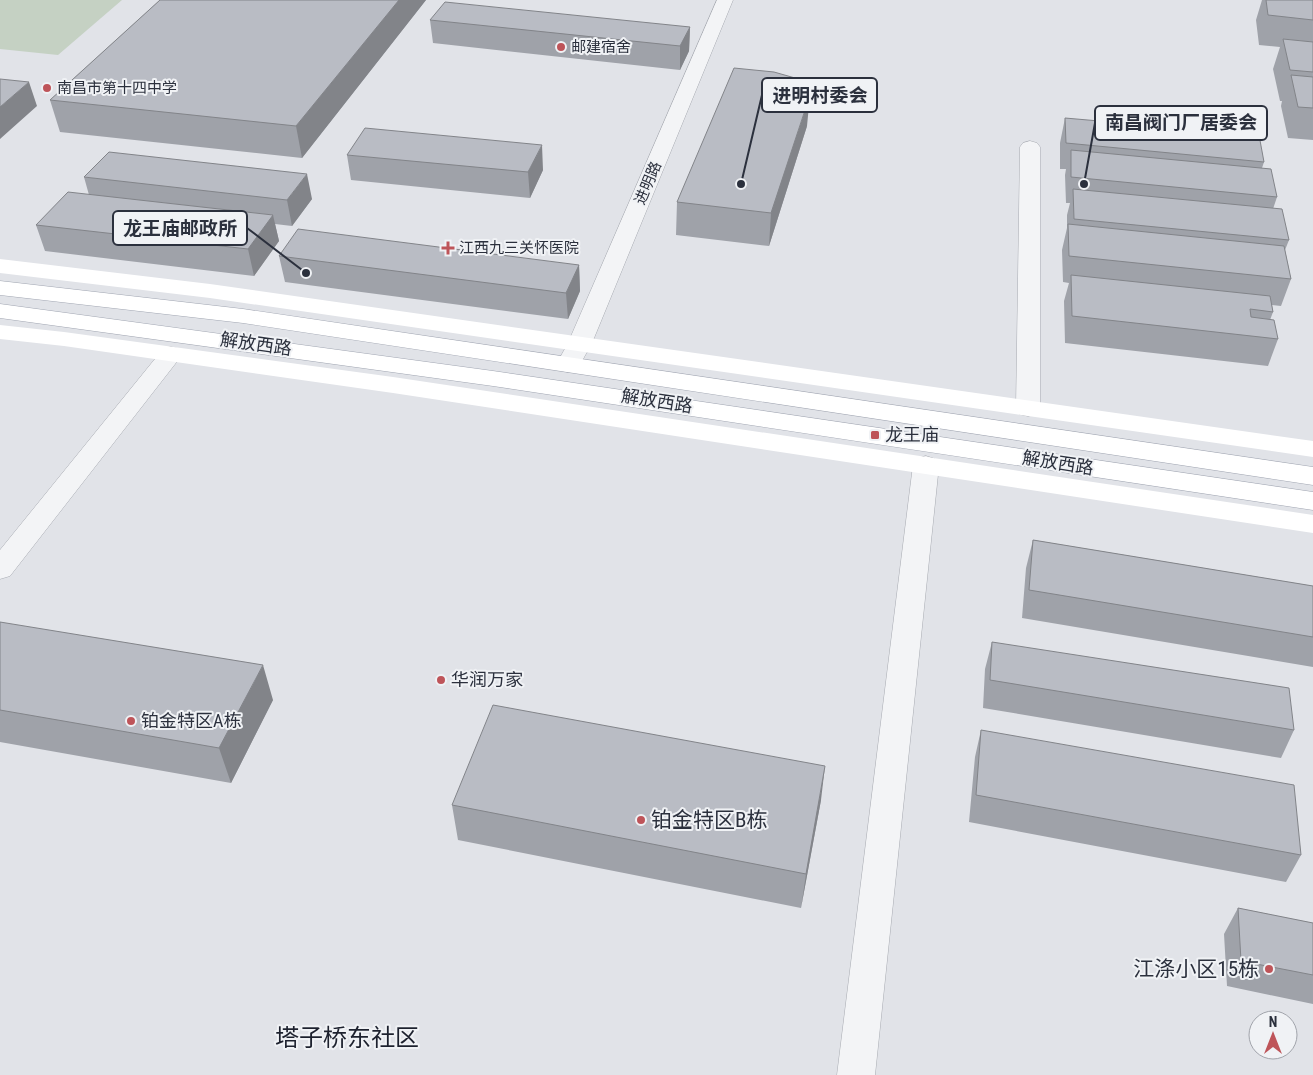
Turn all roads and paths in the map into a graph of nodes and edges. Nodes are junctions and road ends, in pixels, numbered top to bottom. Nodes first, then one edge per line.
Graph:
1 (725, 0) edge
2 (1030, 147) dead end
3 (0, 266) edge
4 (0, 288) edge
5 (0, 311) edge
6 (0, 321) edge
7 (0, 332) edge
8 (222, 339) junction
9 (580, 343) junction
10 (171, 354) junction
11 (568, 365) junction
12 (1028, 408) junction
13 (1313, 449) edge
14 (926, 465) junction
15 (1313, 476) edge
16 (1313, 502) edge
17 (1313, 524) edge
18 (0, 569) edge
19 (856, 1075) edge

1 - 9 street, 进明路
2 - 12 street
3 - 9 main road
4 - 11 main road, 解放西路
5 - 8 main road, 解放西路
6 - 8 main road
7 - 10 main road
8 - 16 main road, 解放西路
9 - 11 street, 进明路
9 - 12 main road
10 - 14 main road
10 - 18 street
11 - 15 main road, 解放西路
12 - 13 main road
14 - 17 main road
14 - 19 street

